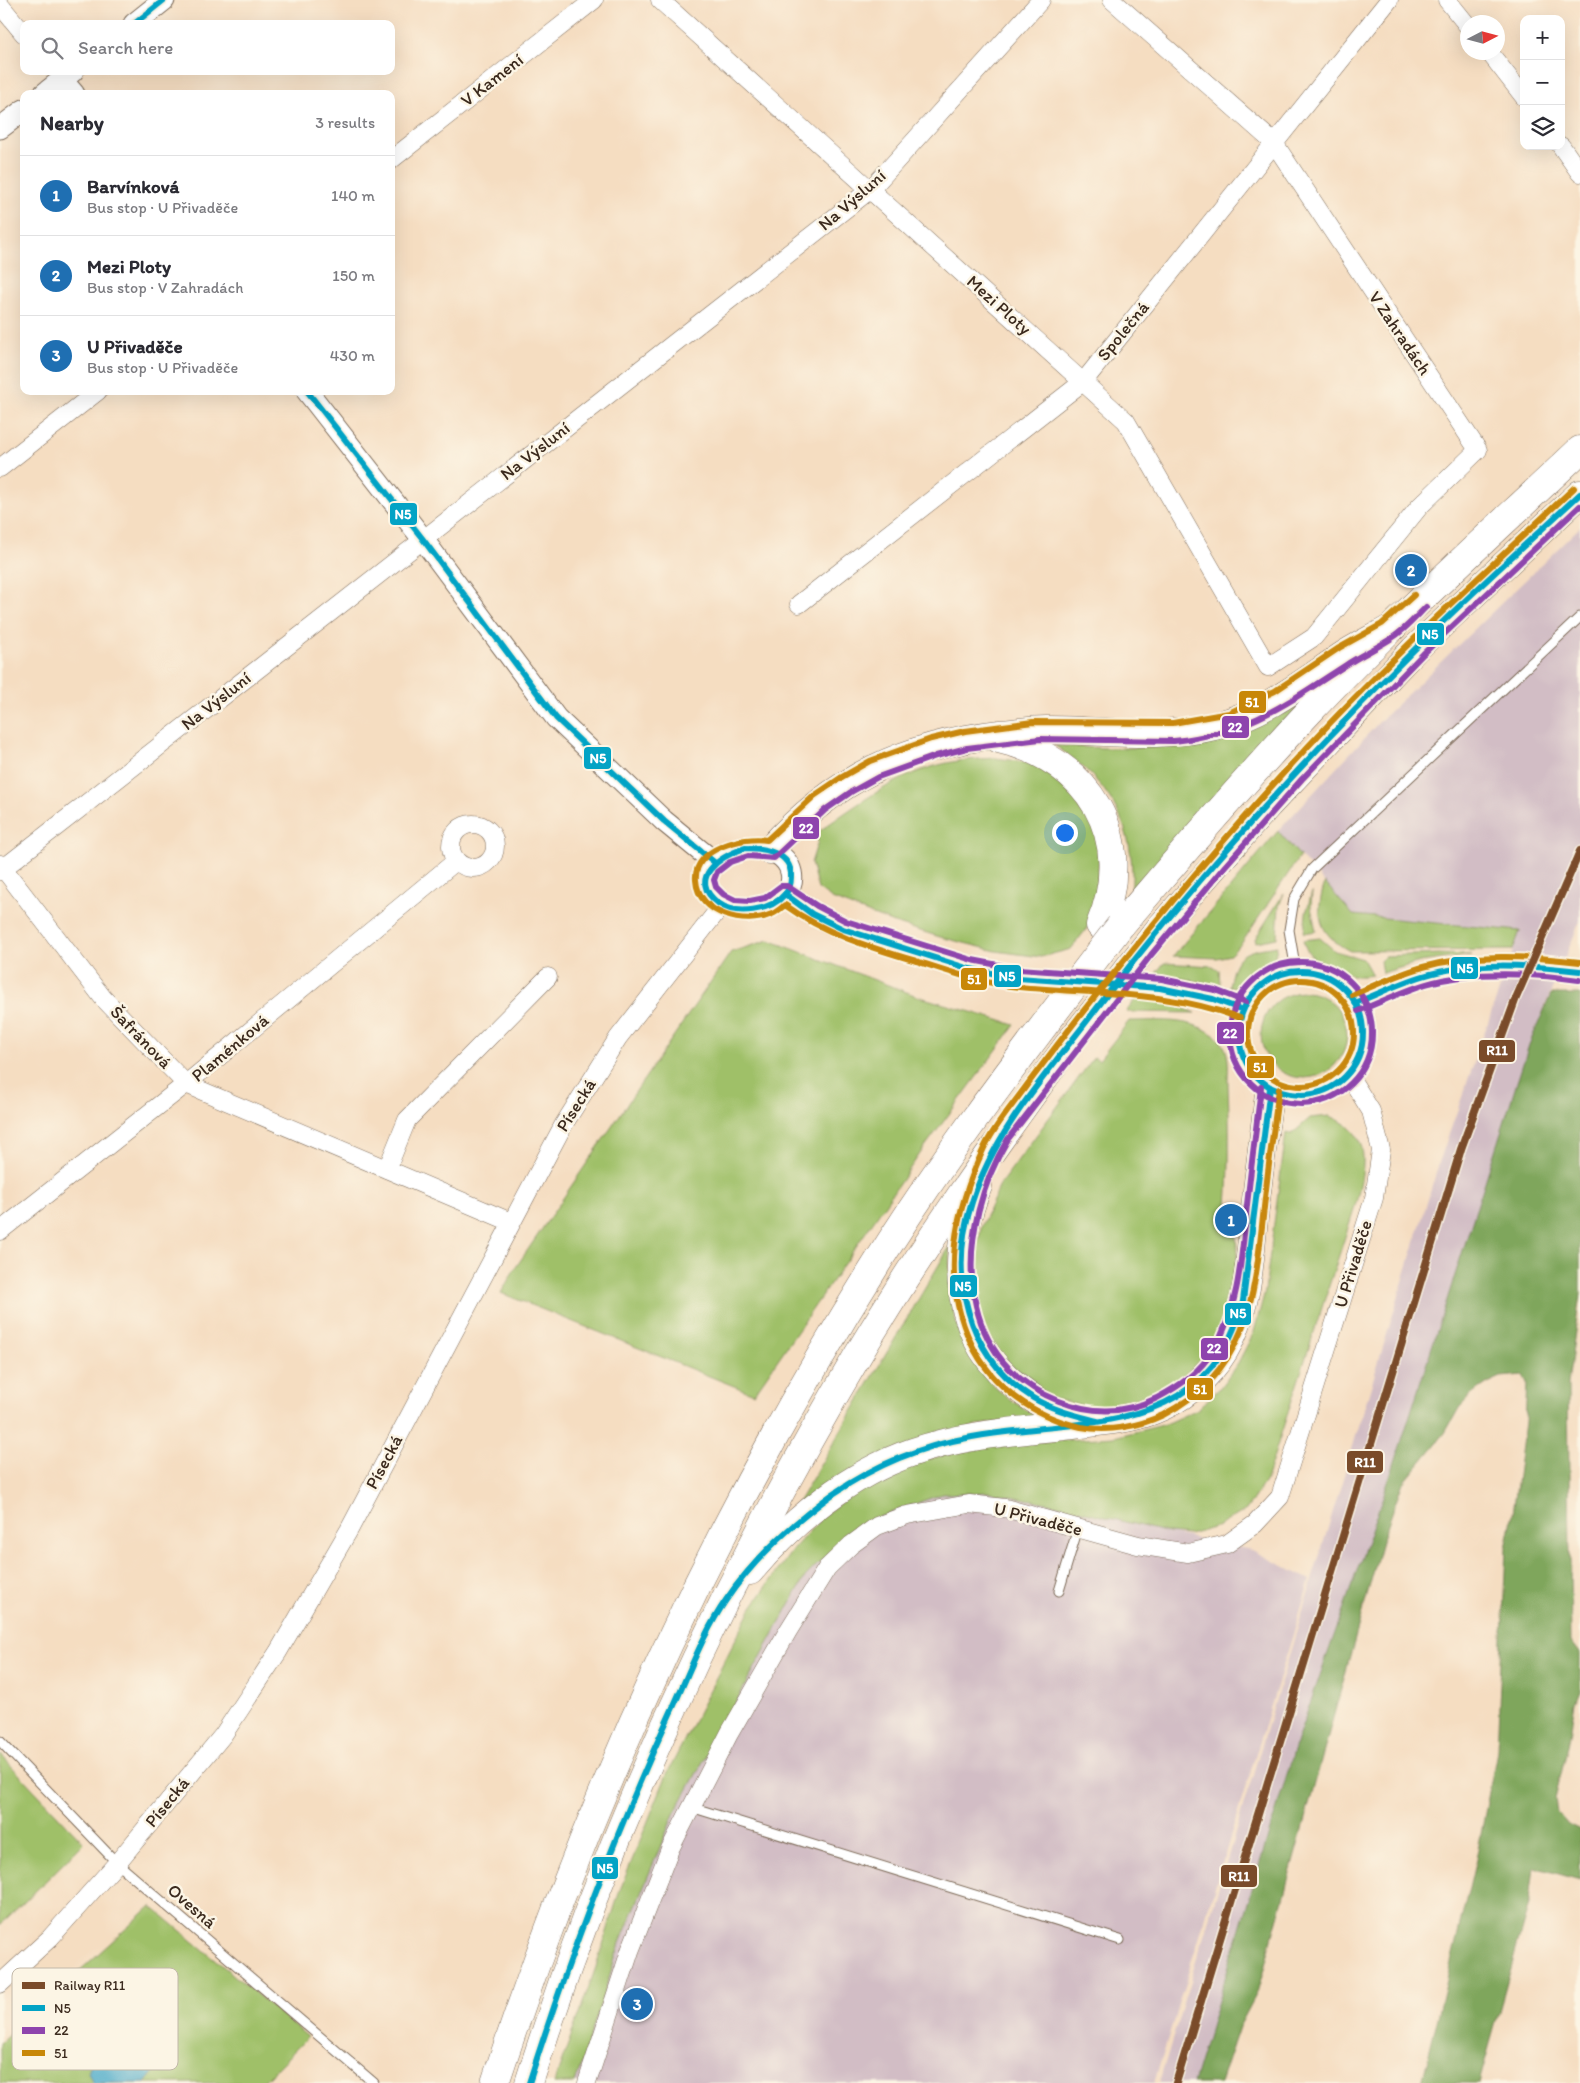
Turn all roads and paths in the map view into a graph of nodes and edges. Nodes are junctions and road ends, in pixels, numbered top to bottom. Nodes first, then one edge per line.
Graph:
1 (164, 0) edge
2 (594, 0) edge
3 (660, 0) edge
4 (1040, 0) edge
5 (1112, 0) edge
6 (1389, 0) edge
7 (1447, 0) edge
8 (0, 5) edge
9 (1460, 16) edge
10 (139, 20) edge
11 (20, 29) edge
12 (1495, 60) edge
13 (66, 79) edge
14 (50, 90) edge
15 (1520, 92) edge
16 (20, 113) edge
17 (0, 128) edge
18 (1274, 143) junction
19 (1564, 150) edge
20 (395, 157) edge
21 (1580, 173) edge
22 (871, 189) junction
23 (1084, 381) junction
24 (93, 395) edge
25 (310, 395) edge
26 (1580, 450) edge
27 (0, 468) edge
28 (1580, 494) edge
29 (422, 538) junction
30 (799, 604) dead end
31 (1580, 617) edge
32 (1393, 627) junction
33 (1268, 667) joint
34 (978, 737) junction
35 (770, 850) junction
36 (456, 861) dead end
37 (714, 862) junction
38 (1, 868) edge
39 (785, 894) junction
40 (722, 905) junction
41 (1110, 926) junction
42 (1296, 971) junction
43 (1580, 971) edge
44 (548, 977) dead end
45 (1355, 1003) junction
46 (1243, 1010) junction
47 (1348, 1074) junction
48 (186, 1084) junction
49 (1270, 1088) junction
50 (996, 1143) junction
51 (388, 1169) junction
52 (511, 1222) junction
53 (0, 1231) edge
54 (1099, 1422) junction
55 (1078, 1528) junction
56 (1059, 1590) dead end
57 (718, 1611) junction
58 (0, 1741) edge
59 (691, 1808) junction
60 (117, 1863) junction
61 (1120, 1940) dead end
62 (17, 1968) edge
63 (12, 1973) edge
64 (0, 1984) edge
65 (374, 2083) edge
66 (495, 2083) edge
67 (529, 2083) edge
68 (587, 2083) edge

1 - 10 street
2 - 20 street, V Kamení
3 - 22 street, Mezi Ploty
4 - 22 street, Na Výsluní
5 - 18 street, V Zahradách
6 - 18 street, Společná
7 - 9 street
8 - 11 street
12 - 15 street
13 - 14 street
16 - 17 street
18 - 23 street, Společná
18 - 33 street, V Zahradách
19 - 21 street
22 - 23 street, Mezi Ploty
22 - 29 street, Na Výsluní
23 - 30 street, Společná
23 - 33 street, Mezi Ploty
24 - 27 street
25 - 29 street
26 - 32 highway
28 - 50 highway, bridge
29 - 37 street
29 - 38 street, Na Výsluní
31 - 42 lane
32 - 34 highway
32 - 41 highway
34 - 35 highway
34 - 41 highway
35 - 37 street
35 - 39 street
36 - 48 street, Plaménková
37 - 40 street
38 - 48 street, Šafránová
39 - 40 street
39 - 46 street
40 - 52 street, Písecká
41 - 66 highway, bridge
42 - 45 street
42 - 46 street
43 - 45 street
44 - 51 street
45 - 47 street
46 - 49 street
47 - 49 street
47 - 55 street, U Přivaděče
48 - 51 street, Šafránová
48 - 53 street, Plaménková
49 - 54 highway
50 - 54 highway
50 - 57 highway
51 - 52 street, Šafránová
52 - 60 street, Písecká
54 - 57 highway
55 - 56 lane
55 - 59 street, U Přivaděče
57 - 67 highway
58 - 60 lane, Ovesná
59 - 61 lane
59 - 68 street, U Přivaděče
60 - 62 street, Písecká
60 - 65 lane, Ovesná
63 - 64 street, Písecká

